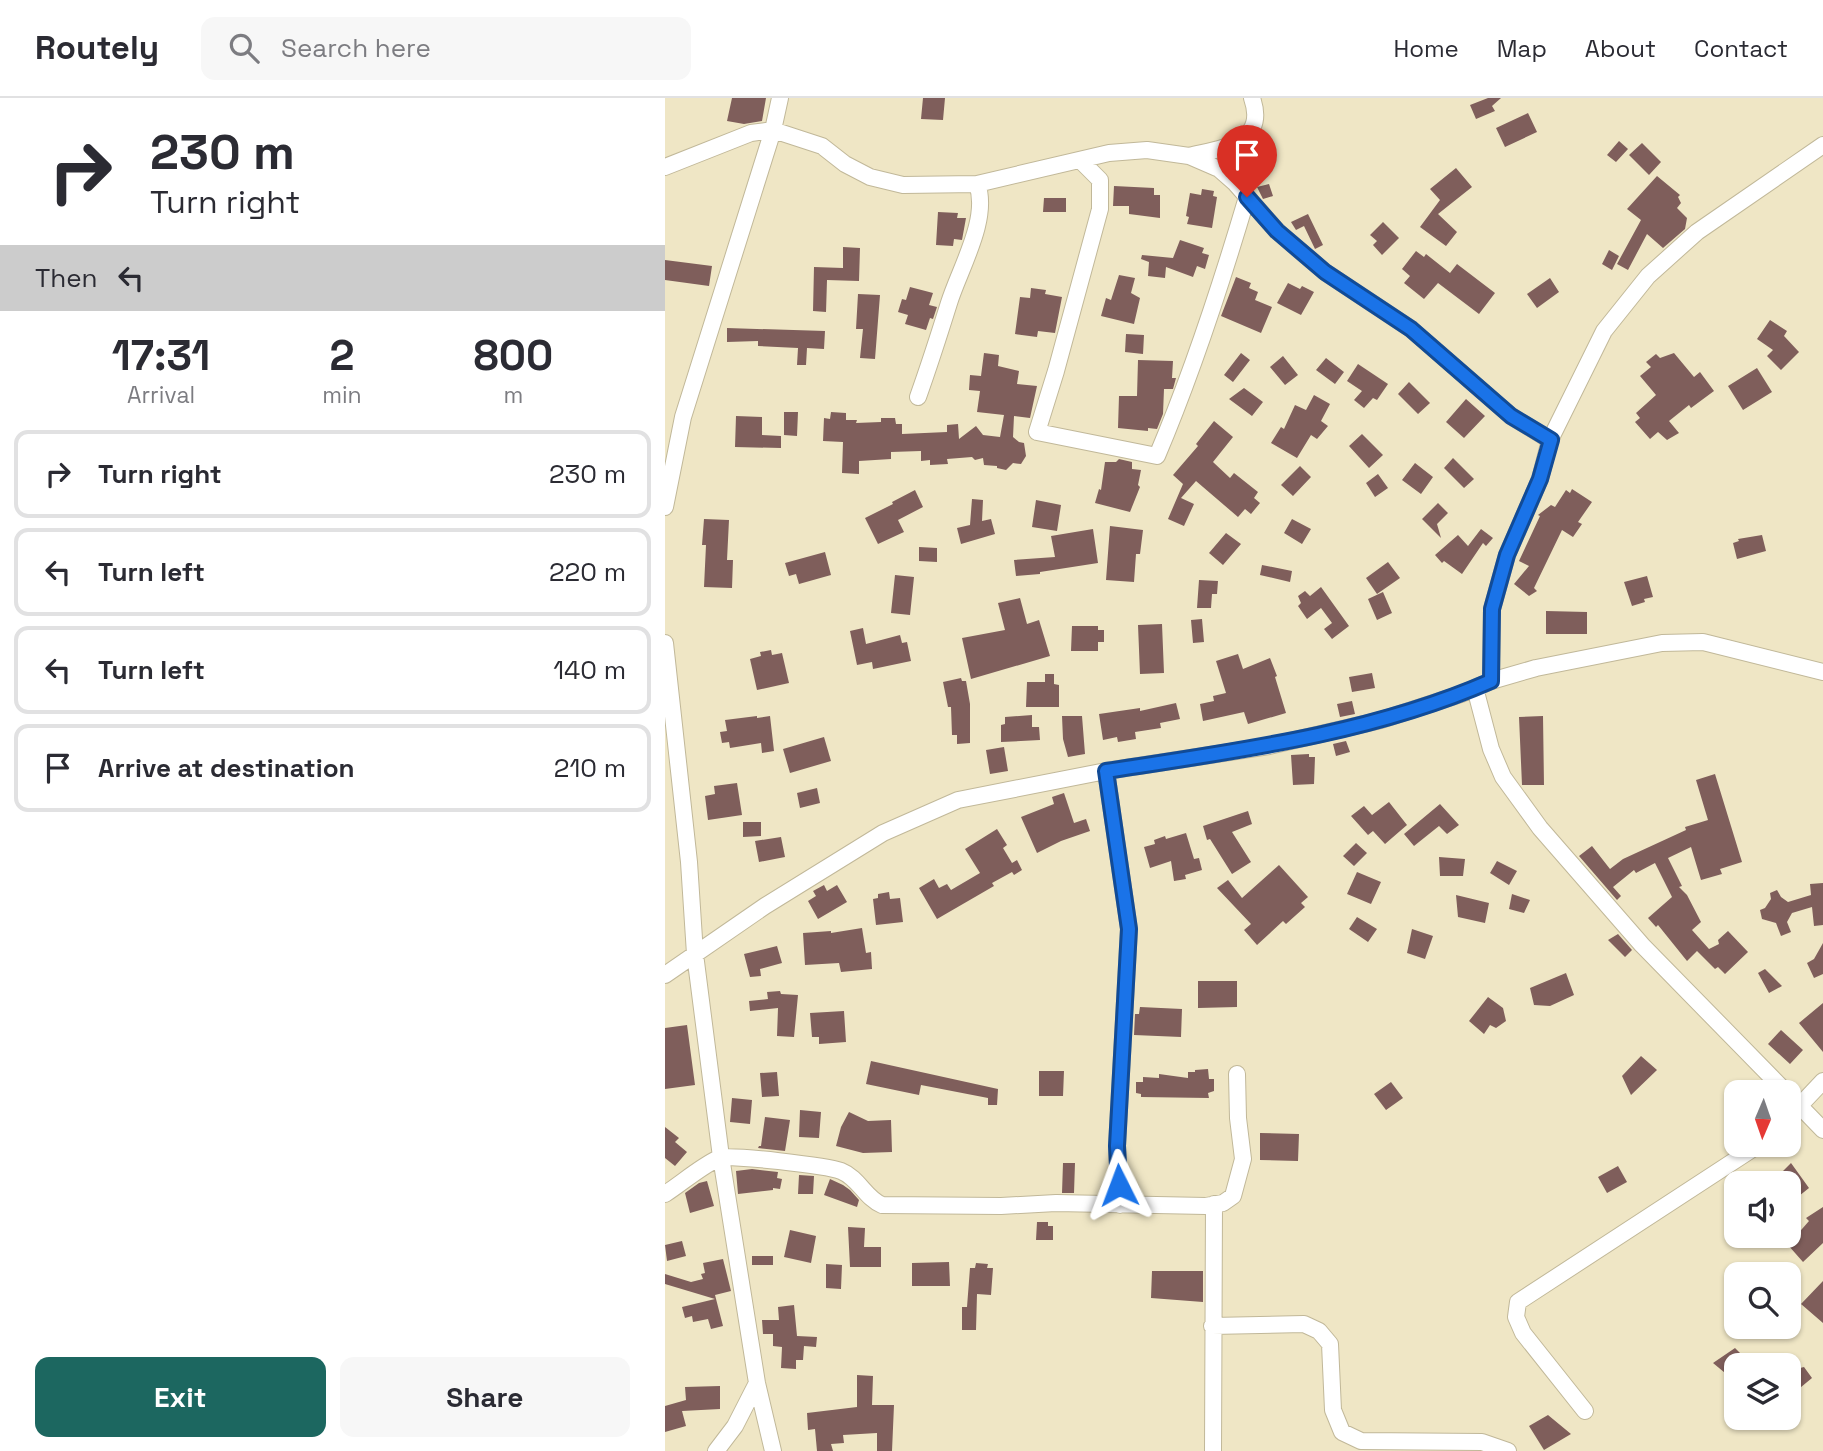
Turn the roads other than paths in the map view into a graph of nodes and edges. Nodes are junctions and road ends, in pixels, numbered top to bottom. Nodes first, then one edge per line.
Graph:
1 (780, 98) edge
2 (1252, 98) edge
3 (773, 130) junction
4 (1823, 145) edge
5 (1189, 156) junction
6 (1081, 162) junction
7 (665, 167) edge
8 (977, 184) junction
9 (1247, 197) junction
10 (918, 397) dead end
11 (1551, 440) junction
12 (665, 508) edge
13 (665, 643) edge
14 (1823, 672) edge
15 (1491, 681) junction
16 (1475, 688) junction
17 (1106, 771) junction
18 (695, 954) junction
19 (665, 975) edge
20 (1237, 1074) dead end
21 (1774, 1080) edge
22 (1823, 1081) edge
23 (1801, 1105) edge
24 (1801, 1116) edge
25 (1823, 1130) edge
26 (721, 1157) junction
27 (1740, 1157) edge
28 (665, 1194) edge
29 (1214, 1204) junction
30 (1120, 1205) junction
31 (1212, 1326) junction
32 (757, 1383) junction
33 (1585, 1410) dead end
34 (716, 1451) edge
35 (773, 1451) edge
36 (1213, 1451) edge
37 (1508, 1451) edge

1 - 3 street
2 - 5 street
3 - 7 street
3 - 8 street
3 - 12 street
4 - 11 street
5 - 6 street
5 - 9 street
6 - 8 street
6 - 9 street
8 - 10 street
9 - 11 street
11 - 15 street
13 - 18 street
14 - 15 street
15 - 16 street
16 - 17 street
16 - 21 street
17 - 18 street
17 - 30 street
18 - 19 street
18 - 26 street
20 - 29 street
22 - 23 street
24 - 25 street
26 - 28 street
26 - 30 street
26 - 32 street
27 - 33 street
29 - 30 street
29 - 31 street
31 - 36 street
31 - 37 street
32 - 34 street
32 - 35 street

